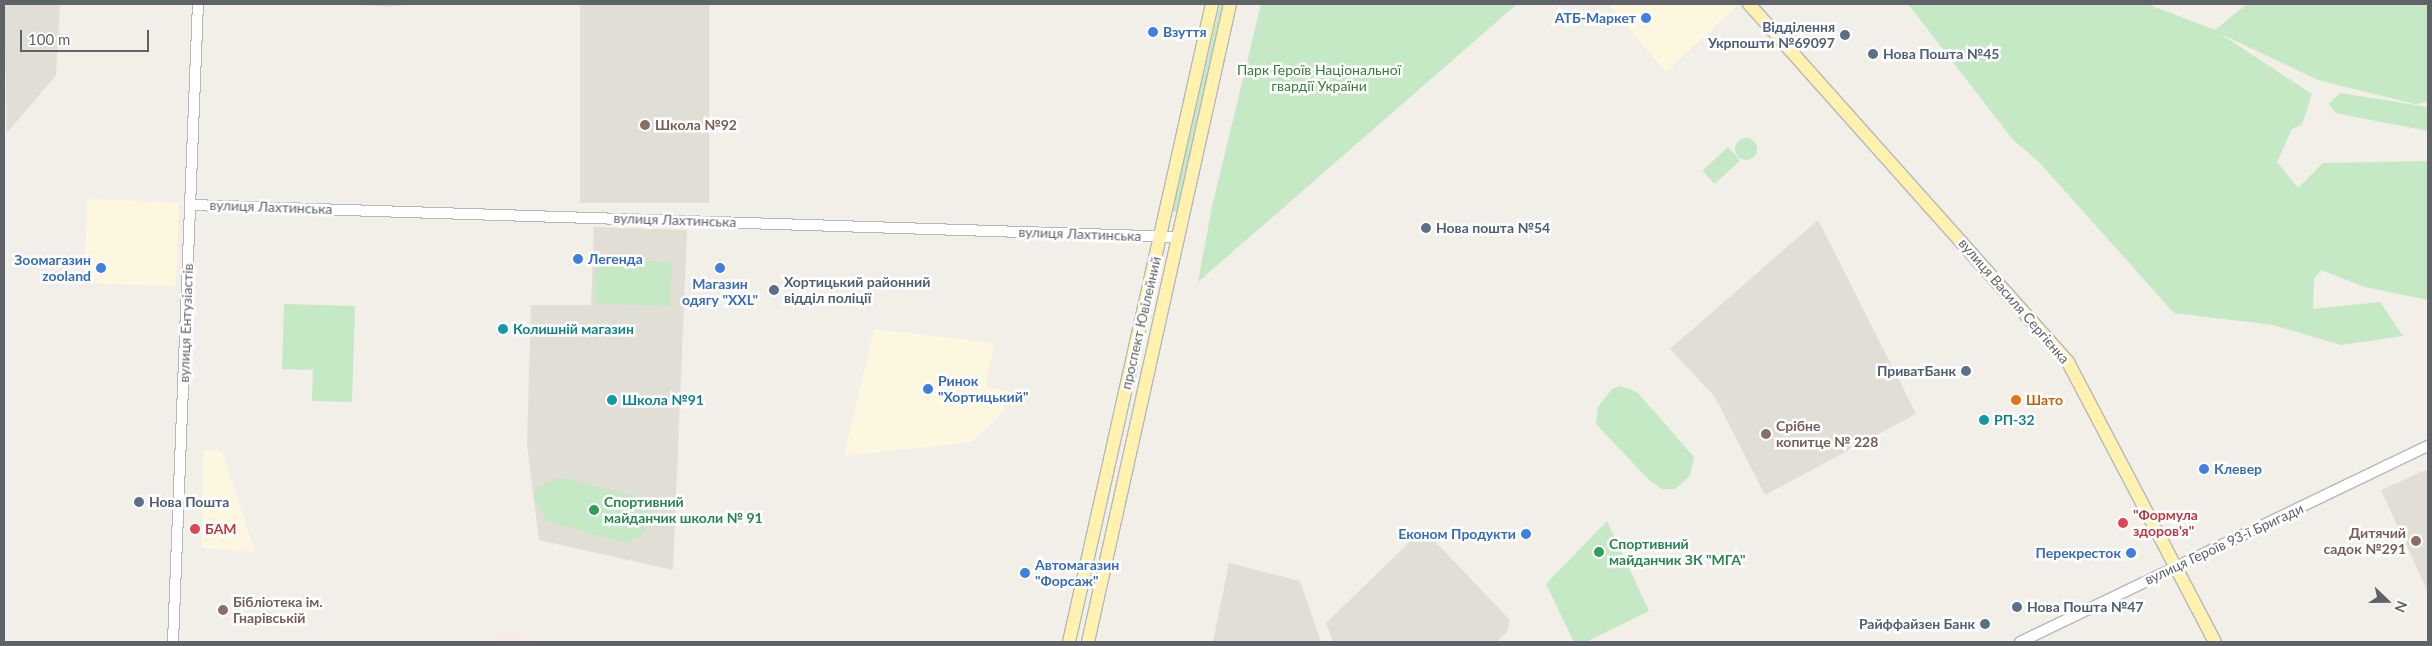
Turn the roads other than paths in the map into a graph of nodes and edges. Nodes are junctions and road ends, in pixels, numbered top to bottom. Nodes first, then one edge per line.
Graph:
1 (198, 4) edge
2 (1212, 4) edge
3 (1230, 4) edge
4 (1749, 4) edge
5 (191, 204) junction
6 (1160, 236) junction
7 (1178, 237) junction
8 (2428, 446) edge
9 (2178, 565) junction
10 (173, 642) edge
11 (1069, 642) edge
12 (1088, 642) edge
13 (2020, 642) edge
14 (2215, 642) edge

1 - 5 street, вулиця Ентузіастів
2 - 6 main road, проспект Ювілейний
3 - 7 main road, проспект Ювілейний
4 - 9 main road, вулиця Василя Сергієнка
5 - 6 street, вулиця Лахтинська
5 - 10 street, вулиця Ентузіастів
6 - 7 street, вулиця Лахтинська
6 - 11 main road, проспект Ювілейний
7 - 12 main road, проспект Ювілейний
8 - 9 street, вулиця Героїв 93-ї Бригади
9 - 13 street, вулиця Героїв 93-ї Бригади
9 - 14 main road, вулиця Василя Сергієнка

